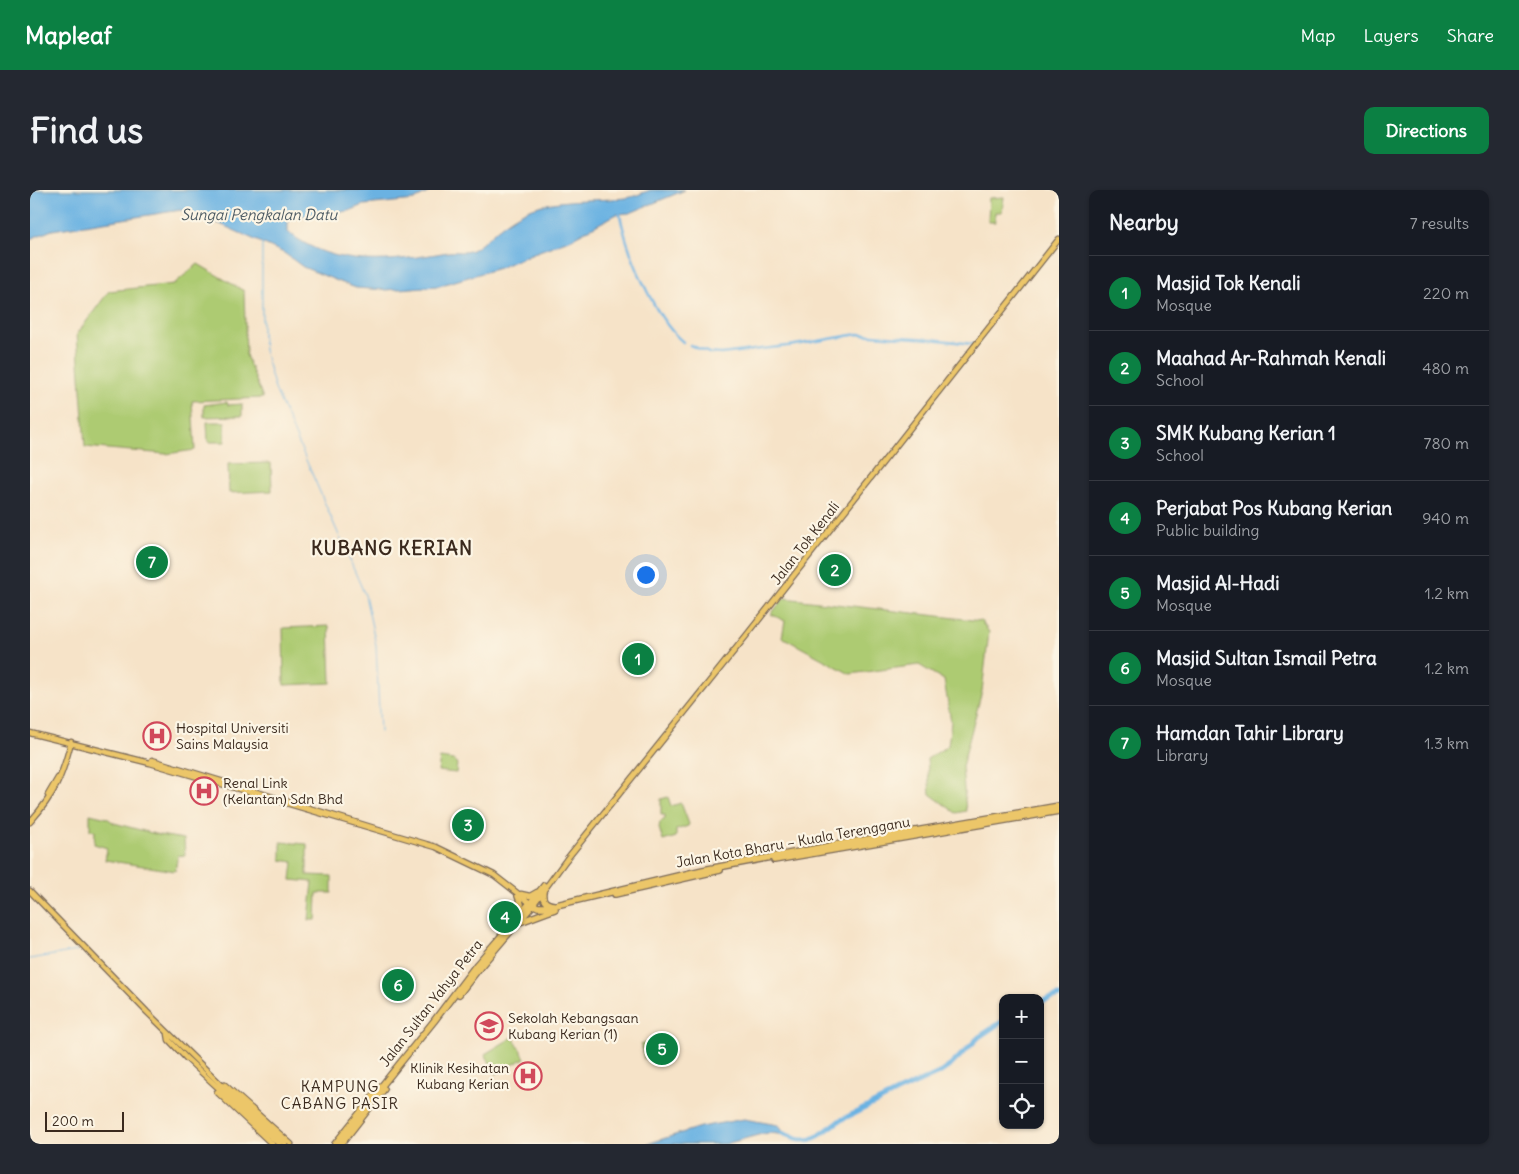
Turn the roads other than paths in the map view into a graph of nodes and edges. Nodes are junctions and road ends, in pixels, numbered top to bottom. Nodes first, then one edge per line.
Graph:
1 (1059, 239) edge
2 (30, 733) edge
3 (70, 742) junction
4 (80, 746) junction
5 (69, 751) junction
6 (1059, 806) edge
7 (1059, 811) edge
8 (30, 817) edge
9 (994, 820) junction
10 (30, 822) edge
11 (376, 829) junction
12 (544, 889) junction
13 (30, 890) edge
14 (518, 893) junction
15 (531, 905) junction
16 (555, 907) junction
17 (516, 922) junction
18 (188, 1057) junction
19 (239, 1105) junction
20 (272, 1144) edge
21 (279, 1144) edge
22 (285, 1144) edge
23 (291, 1144) edge
24 (334, 1144) edge
25 (340, 1144) edge

1 - 12 main road, Jalan Tok Kenali
2 - 3 main road
3 - 4 main road
3 - 5 main road
3 - 8 main road
3 - 11 main road
4 - 5 main road
4 - 11 main road
5 - 10 main road
6 - 9 highway, Jalan Kota Bharu – Kuala Terengganu
7 - 9 highway, Jalan Kota Bharu – Kuala Terengganu
9 - 16 highway, Jalan Kota Bharu – Kuala Terengganu
11 - 14 main road
12 - 14 main road
12 - 15 main road, Jalan Sultan Yahya Petra
12 - 16 highway
13 - 18 main road
14 - 15 main road
14 - 17 highway
15 - 16 highway, Jalan Kota Bharu – Kuala Terengganu
15 - 17 highway, Jalan Sultan Yahya Petra
16 - 17 highway
17 - 24 highway, Jalan Sultan Yahya Petra
17 - 25 highway, Jalan Sultan Yahya Petra
18 - 19 main road
18 - 20 main road
18 - 23 main road
19 - 21 main road
19 - 22 main road

